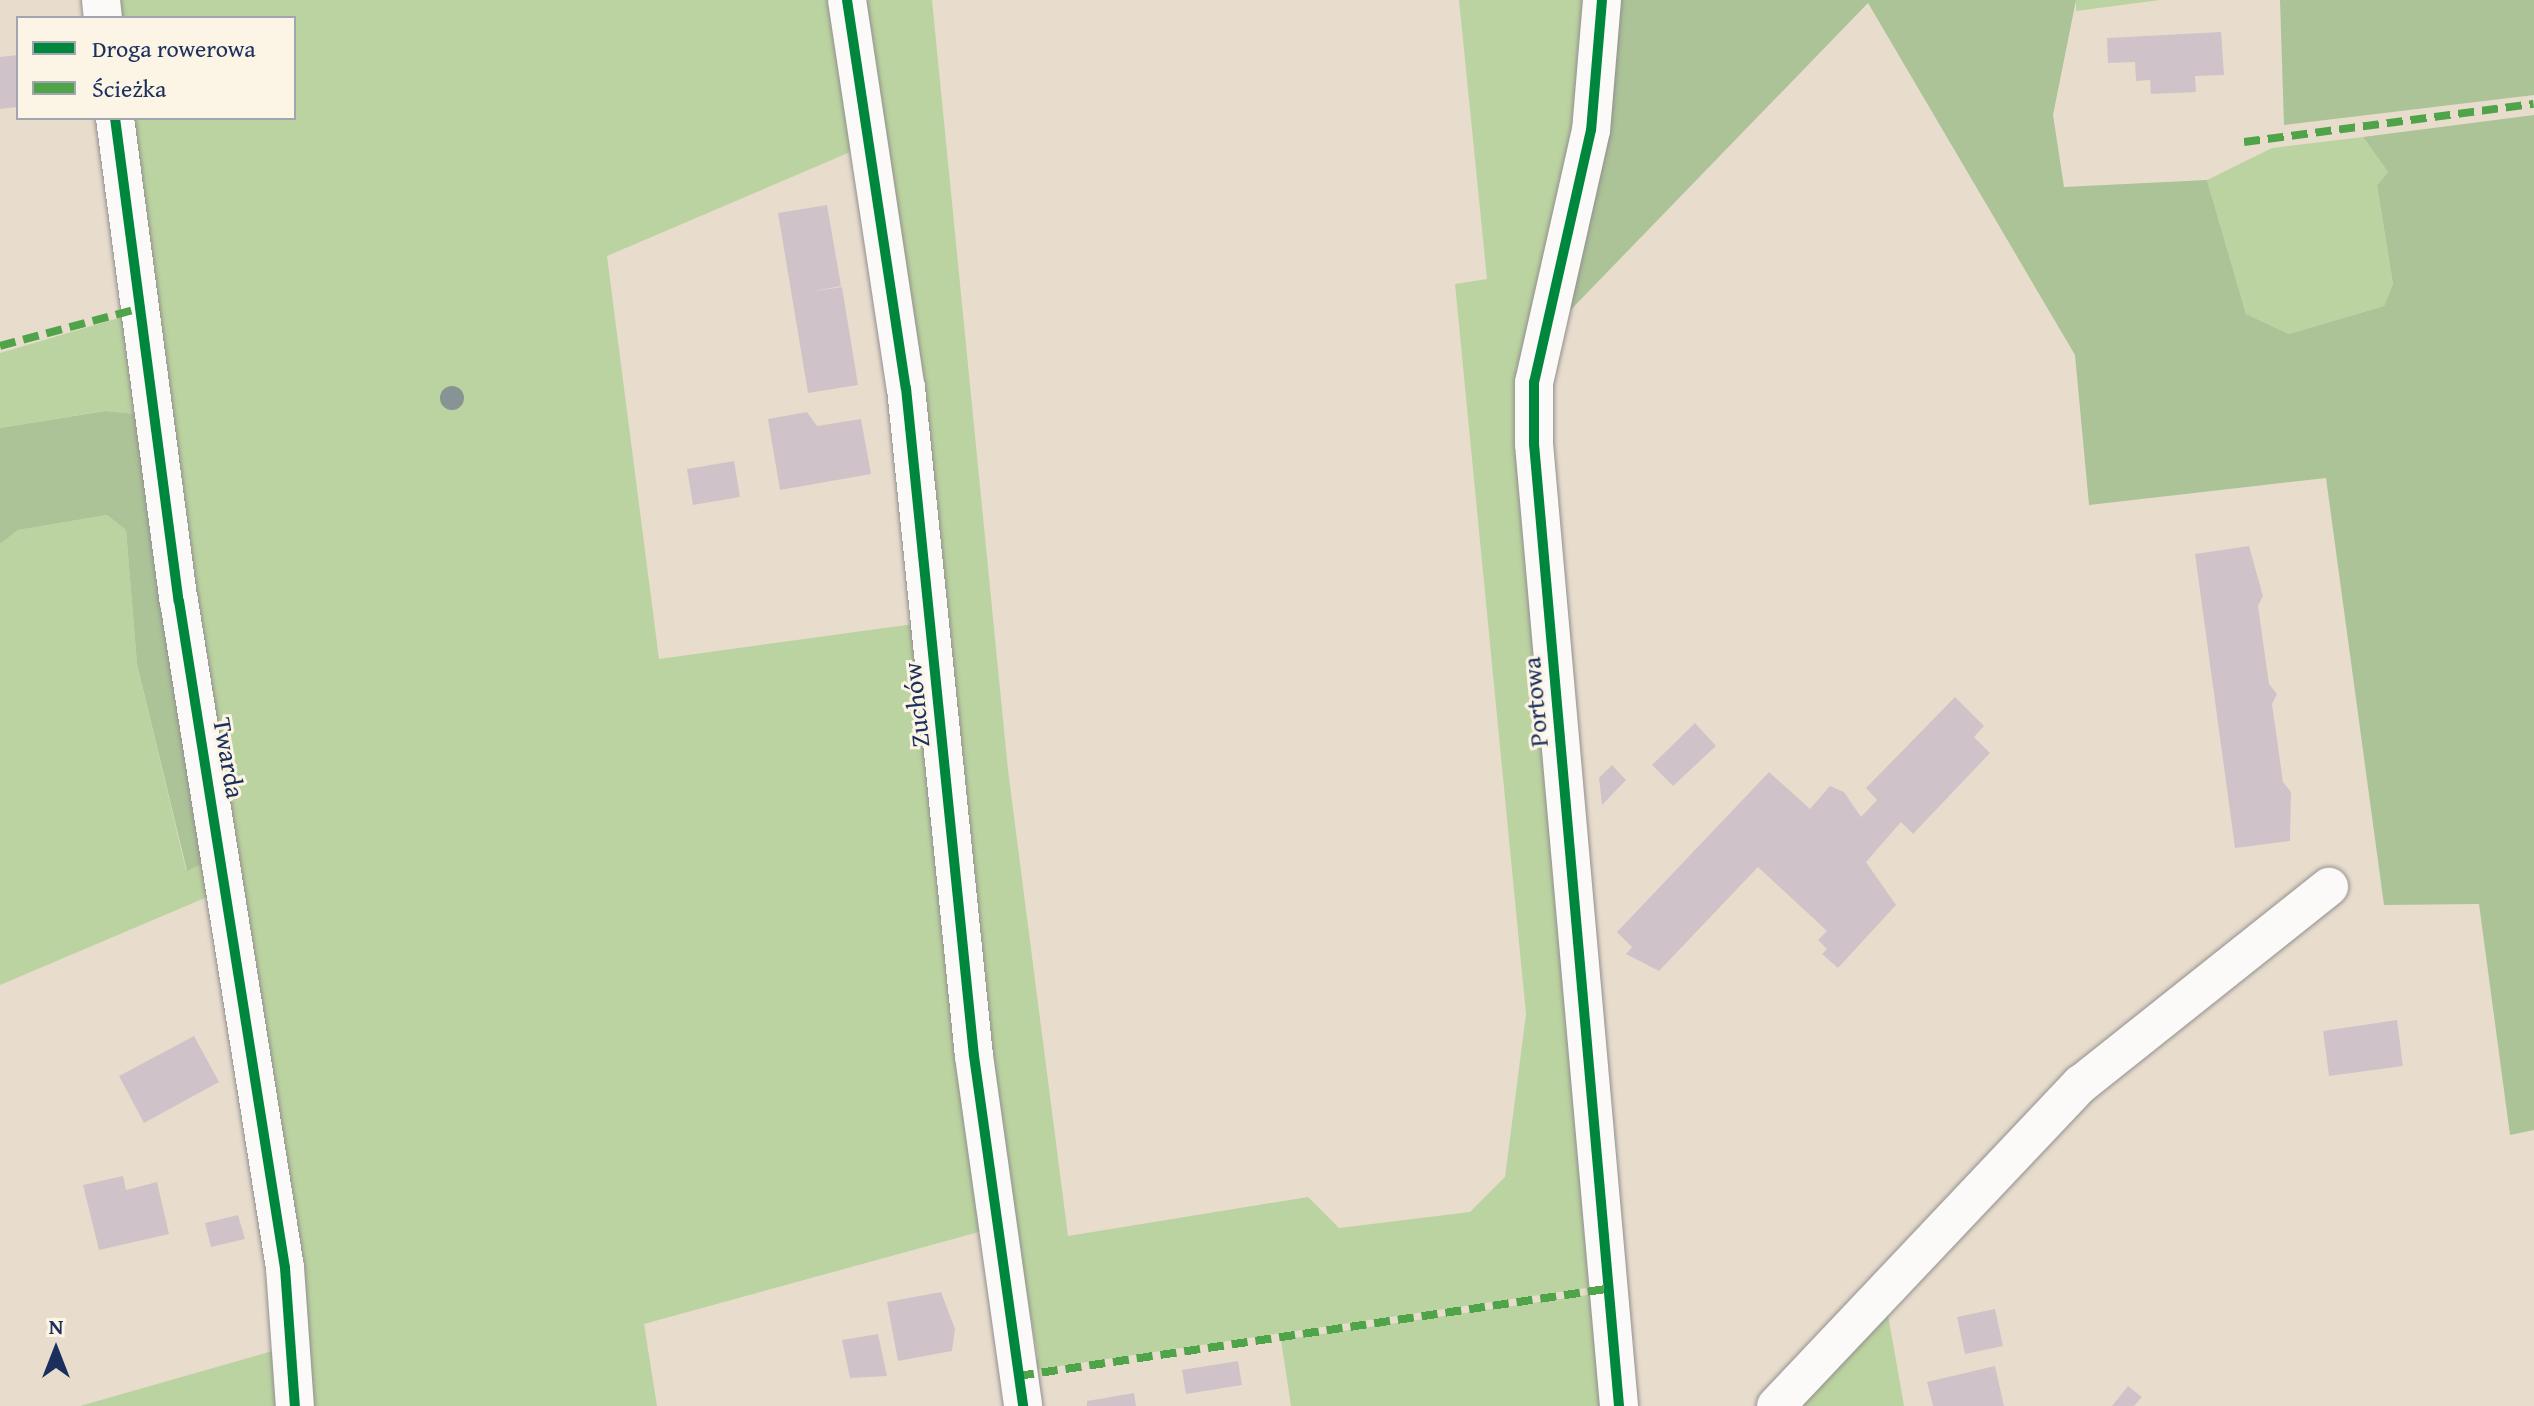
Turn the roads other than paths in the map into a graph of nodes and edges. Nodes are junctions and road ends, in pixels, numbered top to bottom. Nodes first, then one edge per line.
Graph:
1 (847, 0) edge
2 (1602, 0) edge
3 (115, 120) edge
4 (2329, 887) dead end
5 (295, 1406) edge
6 (1023, 1406) edge
7 (1619, 1406) edge
8 (1776, 1406) edge

1 - 6 street, Zuchów
2 - 7 street, Portowa
3 - 5 street, Twarda
4 - 8 street

